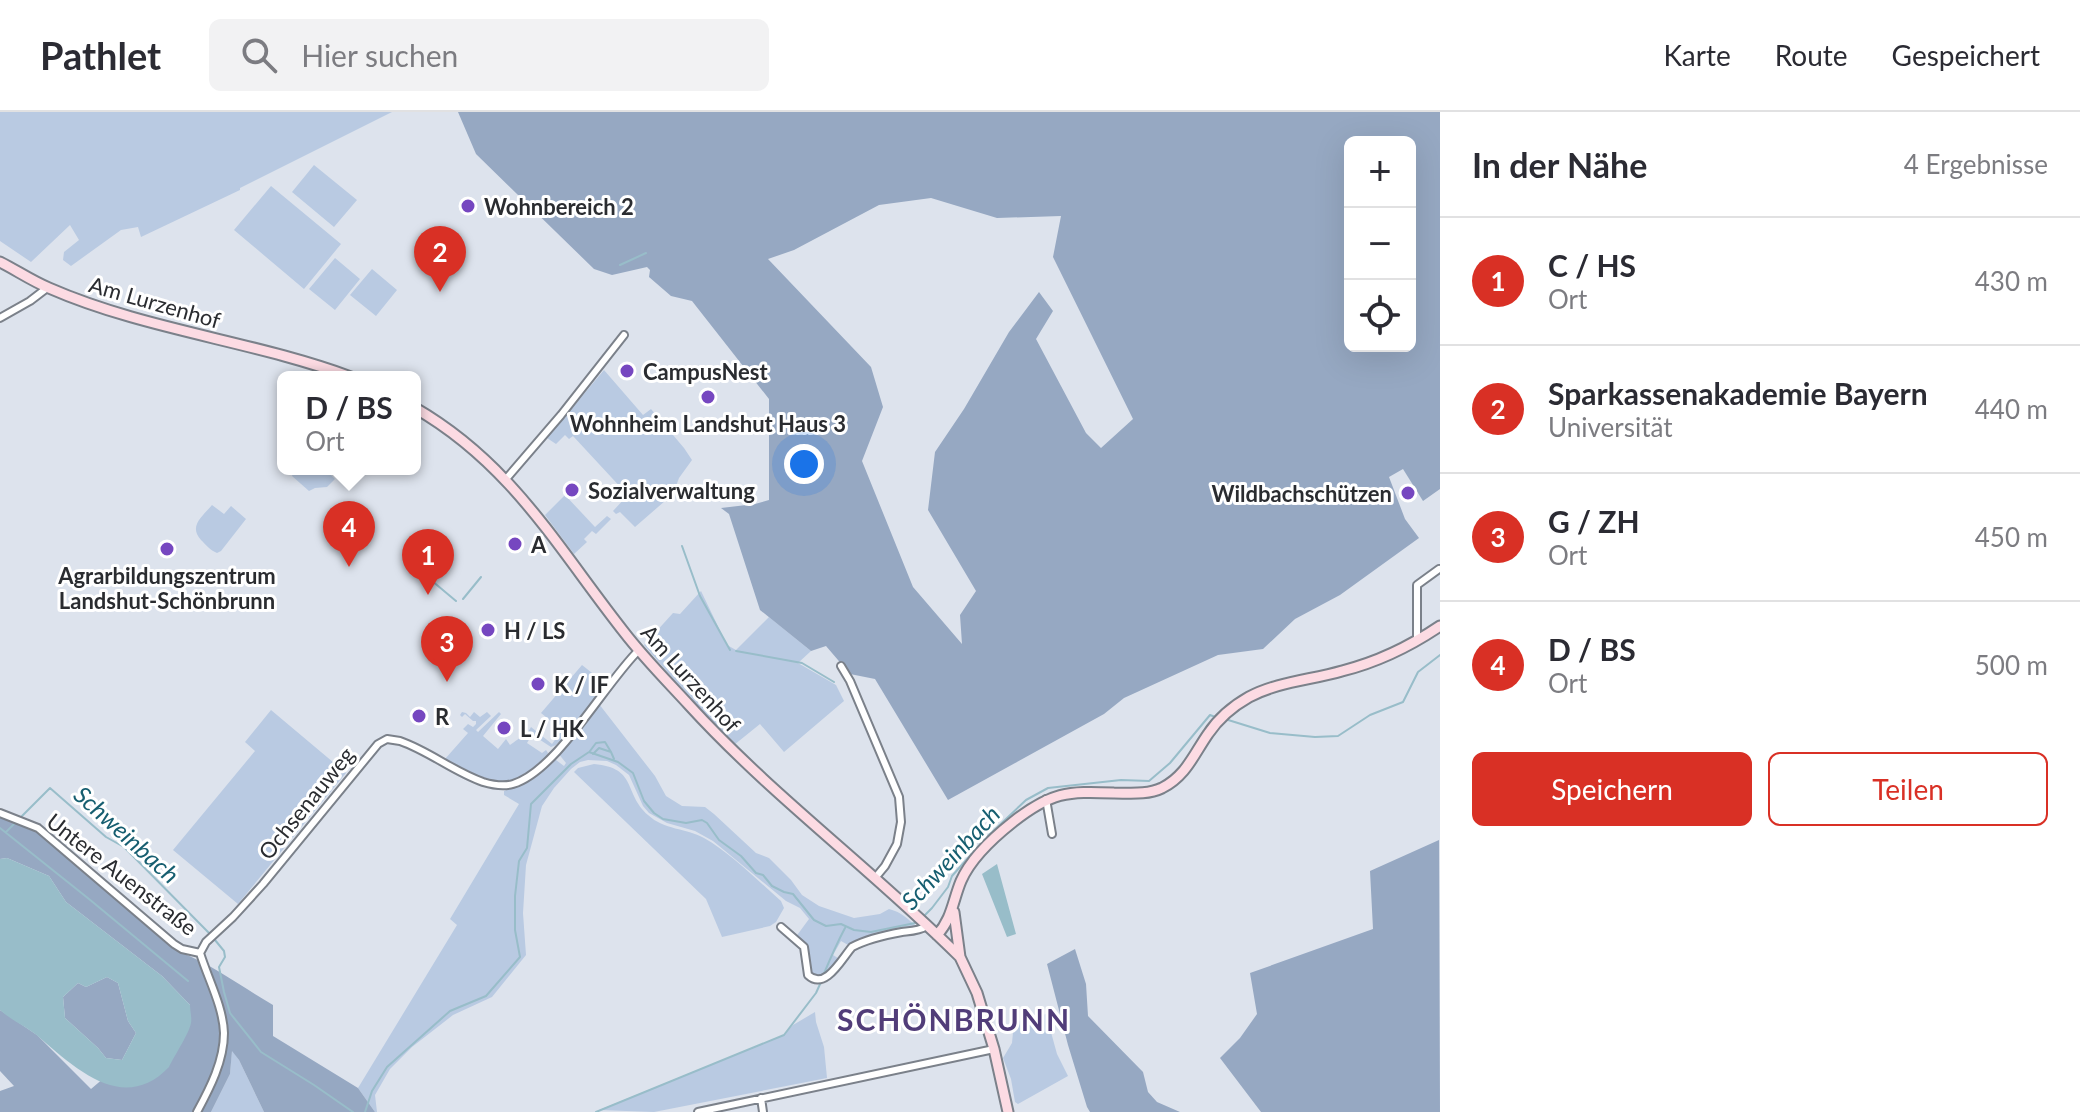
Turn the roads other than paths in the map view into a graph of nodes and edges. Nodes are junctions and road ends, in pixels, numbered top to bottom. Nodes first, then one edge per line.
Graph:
1 (0, 262) edge
2 (47, 287) junction
3 (0, 318) edge
4 (624, 335) dead end
5 (335, 371) edge
6 (421, 412) edge
7 (506, 479) junction
8 (1439, 569) edge
9 (1440, 626) edge
10 (1417, 641) junction
11 (639, 650) junction
12 (841, 666) dead end
13 (1046, 799) junction
14 (0, 813) edge
15 (1052, 834) dead end
16 (875, 878) junction
17 (954, 905) junction
18 (922, 921) junction
19 (781, 927) dead end
20 (937, 935) junction
21 (200, 953) junction
22 (960, 957) junction
23 (994, 1049) junction
24 (761, 1098) junction
25 (1017, 1111) edge
26 (197, 1112) edge
27 (698, 1112) edge
28 (763, 1112) edge
29 (1008, 1112) edge

1 - 2 street, Am Lurzenhof
2 - 3 street
2 - 5 street, Am Lurzenhof
4 - 7 street
6 - 7 street, Am Lurzenhof
7 - 11 street, Am Lurzenhof
8 - 10 street
9 - 10 street
10 - 13 street
11 - 16 street, Am Lurzenhof
11 - 21 street, Ochsenauweg
12 - 16 street
13 - 15 street
13 - 17 street
14 - 21 street, Untere Auenstraße
16 - 18 street, Am Lurzenhof
17 - 20 street
17 - 22 street
18 - 19 street
18 - 20 street, Am Lurzenhof
20 - 22 street, Am Lurzenhof
21 - 26 street, Untere Auenstraße
22 - 23 street
23 - 24 street
23 - 29 street
24 - 27 street
24 - 28 street
25 - 29 street

